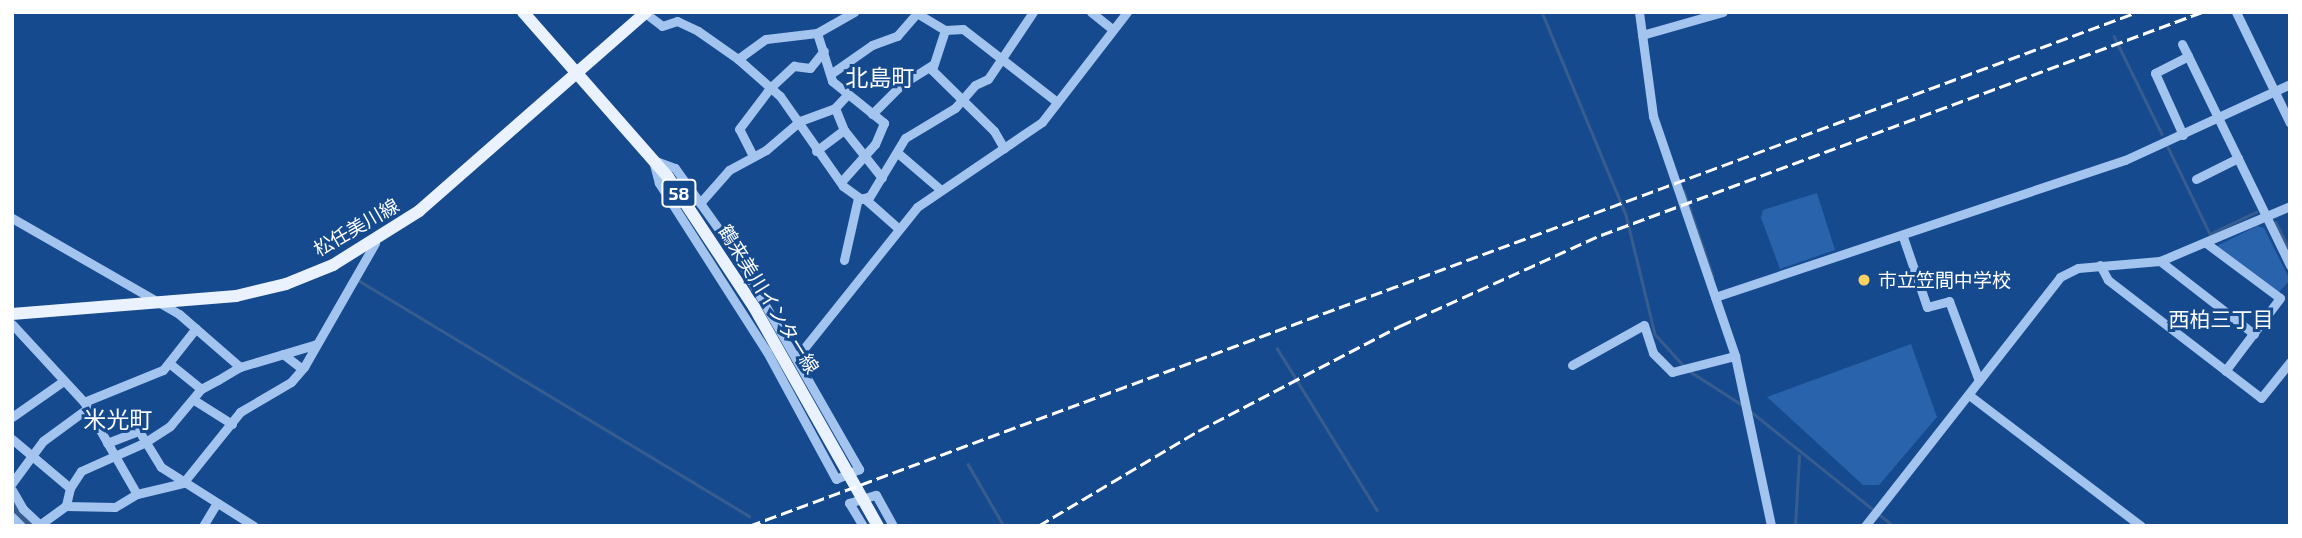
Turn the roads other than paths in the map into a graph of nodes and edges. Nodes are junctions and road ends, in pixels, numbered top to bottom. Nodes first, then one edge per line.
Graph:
1 (523, 12) edge
2 (854, 12) edge
3 (1033, 12) edge
4 (1091, 12) edge
5 (1127, 12) edge
6 (1639, 12) edge
7 (1723, 12) edge
8 (2236, 12) edge
9 (646, 13) edge
10 (916, 13) edge
11 (945, 30) junction
12 (1113, 30) junction
13 (817, 33) junction
14 (1642, 35) junction
15 (2182, 44) dead end
16 (824, 51) junction
17 (2188, 56) junction
18 (738, 59) junction
19 (1003, 59) junction
20 (933, 65) junction
21 (577, 72) junction
22 (832, 73) junction
23 (2290, 84) edge
24 (770, 89) junction
25 (2274, 91) junction
26 (847, 95) junction
27 (961, 100) junction
28 (1057, 102) junction
29 (835, 108) junction
30 (872, 114) junction
31 (2219, 118) junction
32 (800, 121) junction
33 (2290, 123) edge
34 (844, 130) junction
35 (2183, 135) junction
36 (1004, 148) junction
37 (816, 150) junction
38 (899, 154) junction
39 (753, 156) junction
40 (862, 157) junction
41 (2238, 158) junction
42 (653, 160) junction
43 (883, 177) junction
44 (2196, 179) dead end
45 (841, 183) junction
46 (941, 190) junction
47 (861, 198) junction
48 (700, 203) junction
49 (2290, 206) edge
50 (12, 218) edge
51 (2267, 218) junction
52 (898, 228) junction
53 (1903, 237) junction
54 (375, 243) junction
55 (2206, 243) junction
56 (844, 260) dead end
57 (2160, 261) junction
58 (2100, 265) junction
59 (2290, 265) edge
60 (1715, 297) junction
61 (160, 304) junction
62 (12, 314) edge
63 (12, 324) edge
64 (196, 328) junction
65 (2253, 334) junction
66 (317, 344) junction
67 (282, 354) junction
68 (1735, 356) junction
69 (797, 357) junction
70 (2290, 362) edge
71 (169, 363) junction
72 (1572, 365) dead end
73 (240, 367) junction
74 (302, 369) junction
75 (2225, 371) junction
76 (1979, 381) junction
77 (62, 382) junction
78 (201, 389) junction
79 (1969, 395) junction
80 (194, 400) junction
81 (86, 405) junction
82 (12, 417) edge
83 (232, 424) junction
84 (12, 439) edge
85 (107, 443) junction
86 (144, 443) junction
87 (114, 454) junction
88 (30, 456) junction
89 (12, 483) edge
90 (183, 483) junction
91 (70, 488) junction
92 (12, 490) edge
93 (137, 494) junction
94 (216, 504) junction
95 (66, 506) junction
96 (12, 517) edge
97 (39, 525) edge
98 (21, 526) edge
99 (203, 526) edge
100 (254, 526) edge
101 (863, 526) edge
102 (878, 526) edge
103 (893, 526) edge
104 (1772, 526) edge
105 (1865, 526) edge
106 (2141, 526) edge

1 - 21 main road, 鶴来美川インター線 / 58
2 - 13 street
3 - 19 street
4 - 12 street
5 - 12 street
6 - 14 street
7 - 14 street
8 - 25 street
9 - 18 street
9 - 21 main road, 松任美川線
10 - 11 street
10 - 22 street
11 - 19 street
11 - 20 street
12 - 28 street
13 - 16 street
13 - 18 street
14 - 60 street
15 - 17 street
16 - 22 street
16 - 24 street
17 - 31 street
17 - 35 street
18 - 24 street
19 - 27 street
19 - 28 street
20 - 27 street
20 - 30 street
21 - 42 main road, 鶴来美川インター線 / 58
21 - 54 main road, 松任美川線
22 - 26 street
23 - 25 street
24 - 32 street
24 - 39 street
25 - 31 street
25 - 33 street
26 - 29 street
26 - 30 street
27 - 36 street
27 - 38 street
28 - 36 street
29 - 32 street
29 - 34 street
30 - 40 street
31 - 35 street
31 - 41 street
32 - 37 street
32 - 39 street
34 - 37 street
34 - 40 street
35 - 53 street
36 - 46 street
37 - 45 street
38 - 43 street
38 - 46 street
39 - 48 street
40 - 43 street
40 - 45 street
41 - 44 street
41 - 51 street
42 - 48 street
42 - 69 street
42 - 102 main road, 鶴来美川インター線 / 58
43 - 47 street
45 - 47 street
46 - 52 street
47 - 52 street
47 - 56 street
48 - 69 street
49 - 51 street
50 - 61 street
51 - 55 street
51 - 59 street
52 - 69 street
53 - 60 street
53 - 76 street
54 - 61 main road, 松任美川線
54 - 66 street
55 - 57 street
55 - 65 street
57 - 58 street
57 - 65 street
58 - 75 street
58 - 76 street
60 - 68 street
61 - 62 main road, 松任美川線
61 - 64 street
63 - 77 street
64 - 71 street
64 - 73 street
65 - 75 street
66 - 67 street
66 - 74 street
67 - 73 street
67 - 74 street
68 - 72 street
68 - 104 street
70 - 75 street
71 - 78 street
71 - 81 street
73 - 78 street
74 - 83 street
76 - 79 street
77 - 81 street
77 - 82 street
78 - 80 street
79 - 105 street
79 - 106 street
80 - 83 street
80 - 86 street
81 - 85 street
81 - 88 street
83 - 90 street
84 - 88 street
85 - 86 street
85 - 87 street
86 - 87 street
86 - 90 street
87 - 91 street
87 - 93 street
88 - 89 street
88 - 91 street
90 - 93 street
90 - 94 street
91 - 95 street
92 - 97 street
93 - 95 street
94 - 99 street
94 - 100 street
95 - 97 street
96 - 98 street
101 - 103 street

